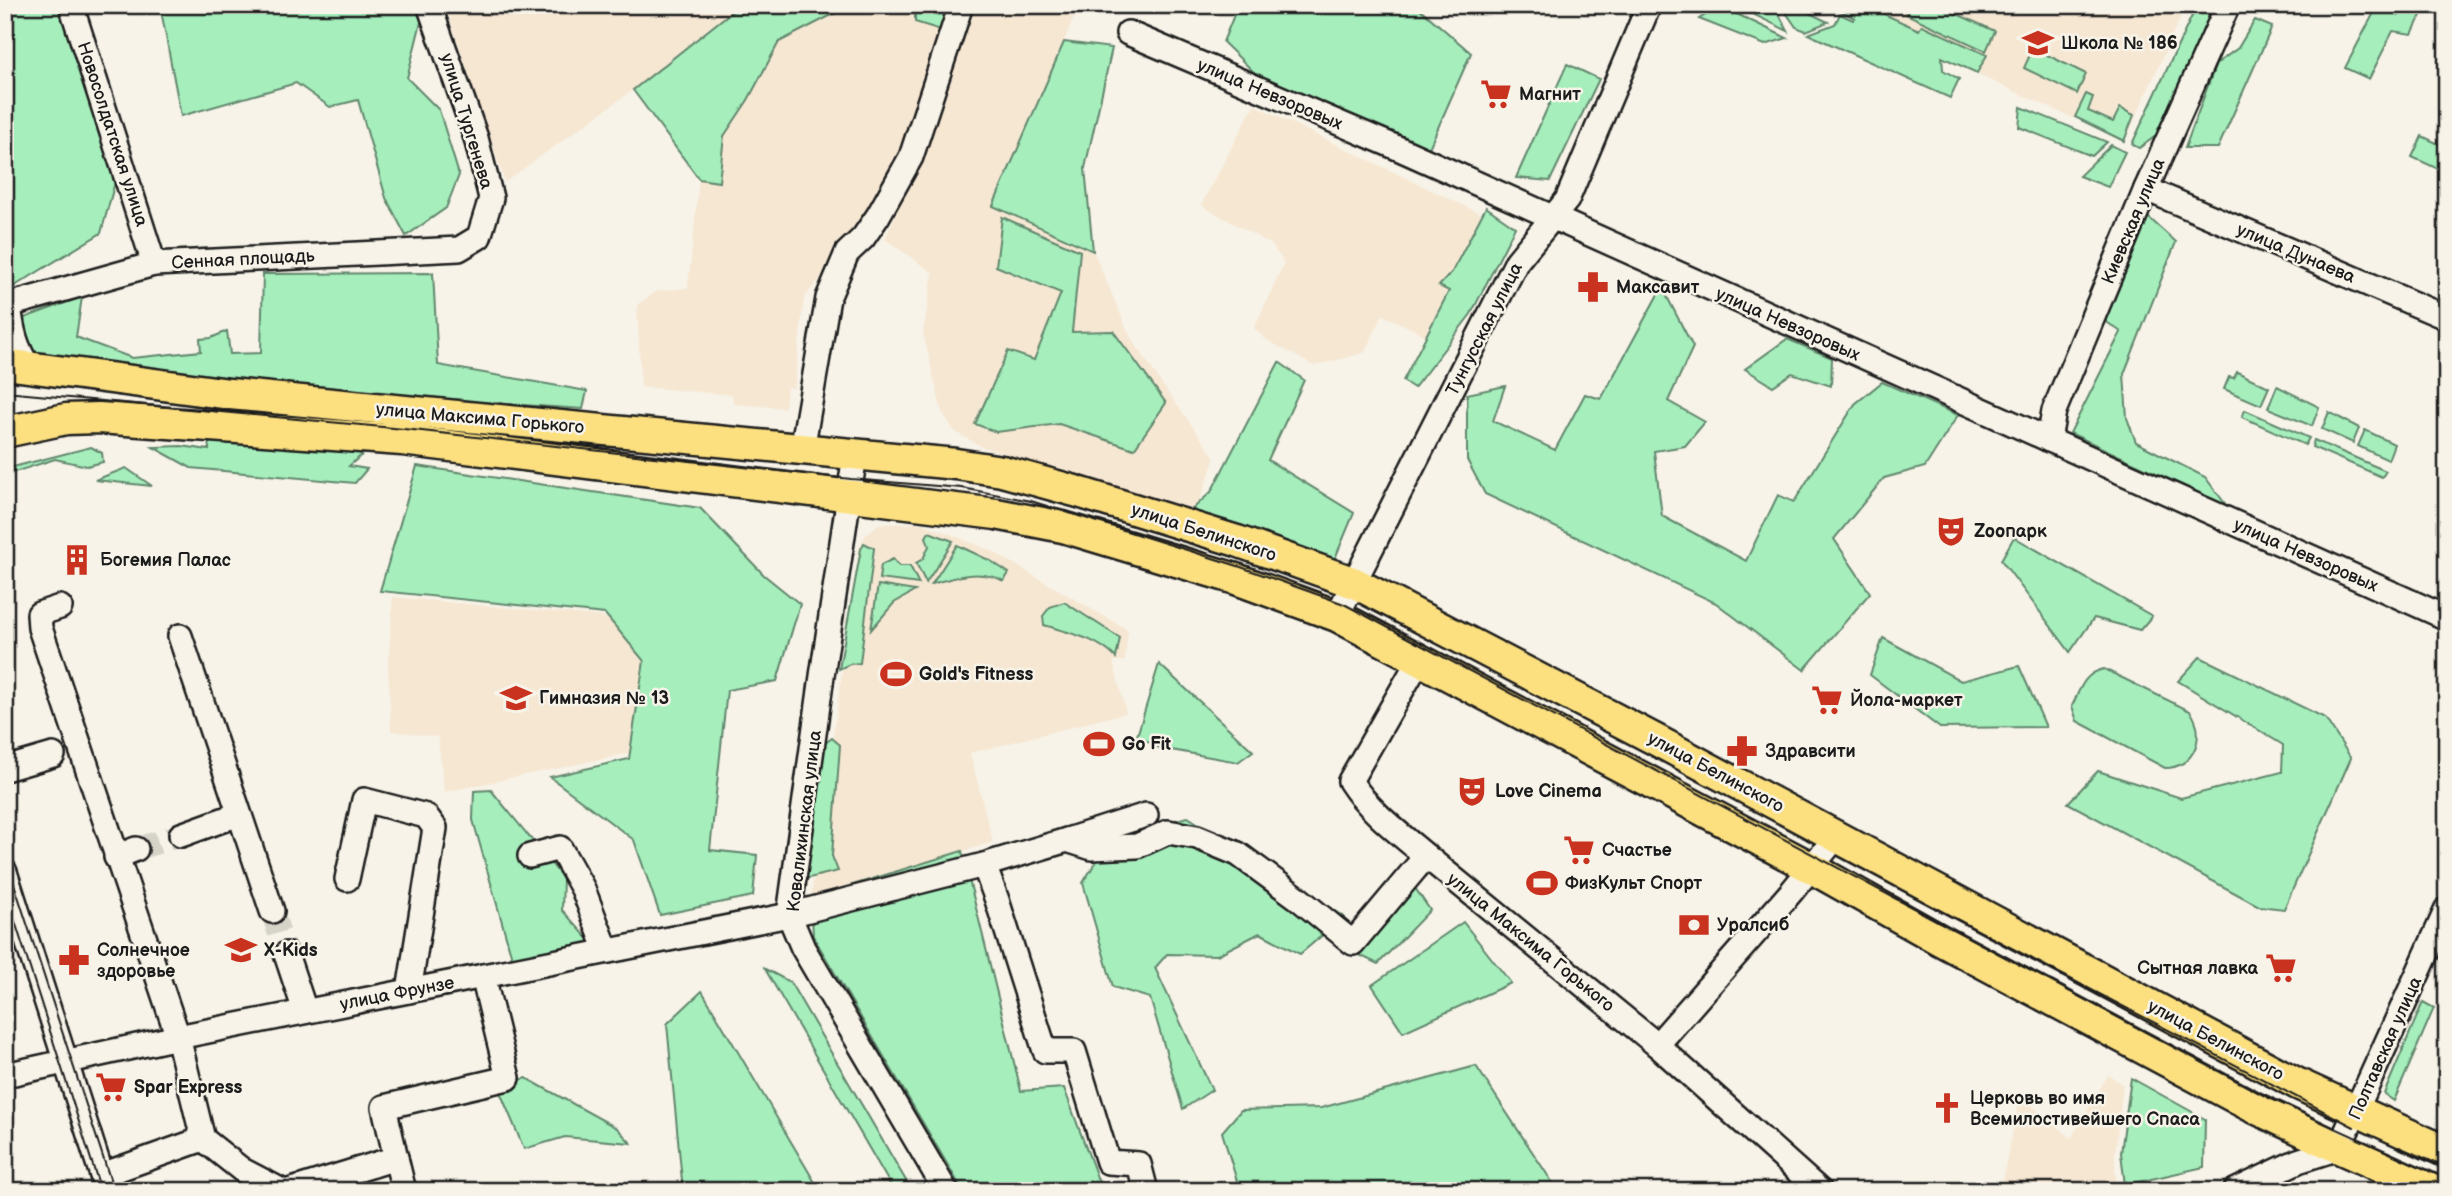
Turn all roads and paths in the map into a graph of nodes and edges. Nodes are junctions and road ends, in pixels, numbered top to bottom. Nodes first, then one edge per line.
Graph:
1 (72, 5) edge
2 (429, 5) edge
3 (961, 5) edge
4 (1649, 5) edge
5 (2228, 5) edge
6 (1128, 33) dead end
7 (2146, 189) junction
8 (1552, 218) junction
9 (479, 237) joint
10 (154, 264) junction
11 (7, 305) edge
12 (2447, 318) edge
13 (17, 366) edge
14 (5, 418) edge
15 (66, 419) junction
16 (5, 432) edge
17 (2049, 440) junction
18 (802, 450) junction
19 (855, 455) junction
20 (956, 464) joint
21 (849, 497) junction
22 (950, 509) joint
23 (1355, 583) junction
24 (60, 607) dead end
25 (1337, 616) junction
26 (2447, 618) edge
27 (180, 636) dead end
28 (1419, 660) junction
29 (53, 755) dead end
30 (5, 769) edge
31 (239, 814) junction
32 (1146, 815) dead end
33 (181, 835) tunnel mouth
34 (1836, 837) junction
35 (1068, 840) junction
36 (530, 856) dead end
37 (1426, 856) junction
38 (984, 865) junction
39 (1810, 867) junction
40 (5, 872) edge
41 (346, 879) dead end
42 (2447, 909) edge
43 (272, 911) tunnel mouth
44 (789, 915) junction
45 (607, 951) junction
46 (286, 954) tunnel mouth
47 (483, 976) junction
48 (409, 991) junction
49 (305, 1012) junction
50 (178, 1037) junction
51 (1657, 1045) junction
52 (66, 1061) junction
53 (5, 1075) edge
54 (2356, 1112) junction
55 (202, 1139) junction
56 (2339, 1148) junction
57 (2447, 1153) edge
58 (396, 1158) junction
59 (105, 1183) edge
60 (282, 1191) edge
61 (289, 1191) edge
62 (404, 1191) edge
63 (946, 1191) edge
64 (1146, 1191) edge
65 (1820, 1191) edge
66 (2235, 1191) edge
67 (2435, 1191) edge

1 - 10 street, Новосолдатская улица
2 - 9 street, улица Тургенева
3 - 18 street
4 - 8 street, Тунгусская улица
5 - 7 street, Киевская улица
6 - 8 street, улица Невзоровых
7 - 12 street, улица Дунаева
7 - 17 street, Киевская улица
8 - 17 street, улица Невзоровых
8 - 23 street, Тунгусская улица
9 - 10 street, Сенная площадь
10 - 11 street, Сенная площадь
11 - 13 street
13 - 18 main road, улица Максима Горького
14 - 15 main road
15 - 16 main road, улица Максима Горького
15 - 21 main road, улица Максима Горького
17 - 26 street, улица Невзоровых
18 - 19 main road, улица Максима Горького
19 - 20 main road, улица Максима Горького
19 - 21 street, Ковалихинская улица
20 - 23 main road, улица Белинского
21 - 22 main road, улица Максима Горького
21 - 44 street, Ковалихинская улица
22 - 25 main road, улица Белинского
23 - 25 street, Тунгусская улица
23 - 34 main road, улица Белинского
24 - 50 street
25 - 28 main road, улица Белинского
27 - 31 street
28 - 37 street, улица Максима Горького
28 - 39 main road, улица Белинского
29 - 30 street
31 - 33 street
31 - 43 street
32 - 35 street, улица Фрунзе
34 - 39 street
34 - 54 main road, улица Белинского
35 - 37 street
35 - 38 street, улица Фрунзе
36 - 45 street
37 - 51 street, улица Максима Горького
38 - 44 street, улица Фрунзе
38 - 64 street
39 - 51 street
39 - 56 main road, улица Белинского
40 - 52 street
41 - 48 street
42 - 54 street, Полтавская улица
44 - 45 street, улица Фрунзе
44 - 63 street, Ковалихинская улица
45 - 47 street, улица Фрунзе
46 - 49 street
47 - 48 street, улица Фрунзе
47 - 58 street
48 - 49 street, улица Фрунзе
49 - 50 street, улица Фрунзе
50 - 52 street, улица Фрунзе
50 - 55 street
51 - 65 street, улица Максима Горького
52 - 53 street, улица Фрунзе
52 - 59 street
54 - 56 street, Полтавская улица
54 - 57 main road, улица Белинского
55 - 59 street
55 - 60 street
56 - 66 street
56 - 67 main road, улица Белинского
58 - 61 street
58 - 62 street

